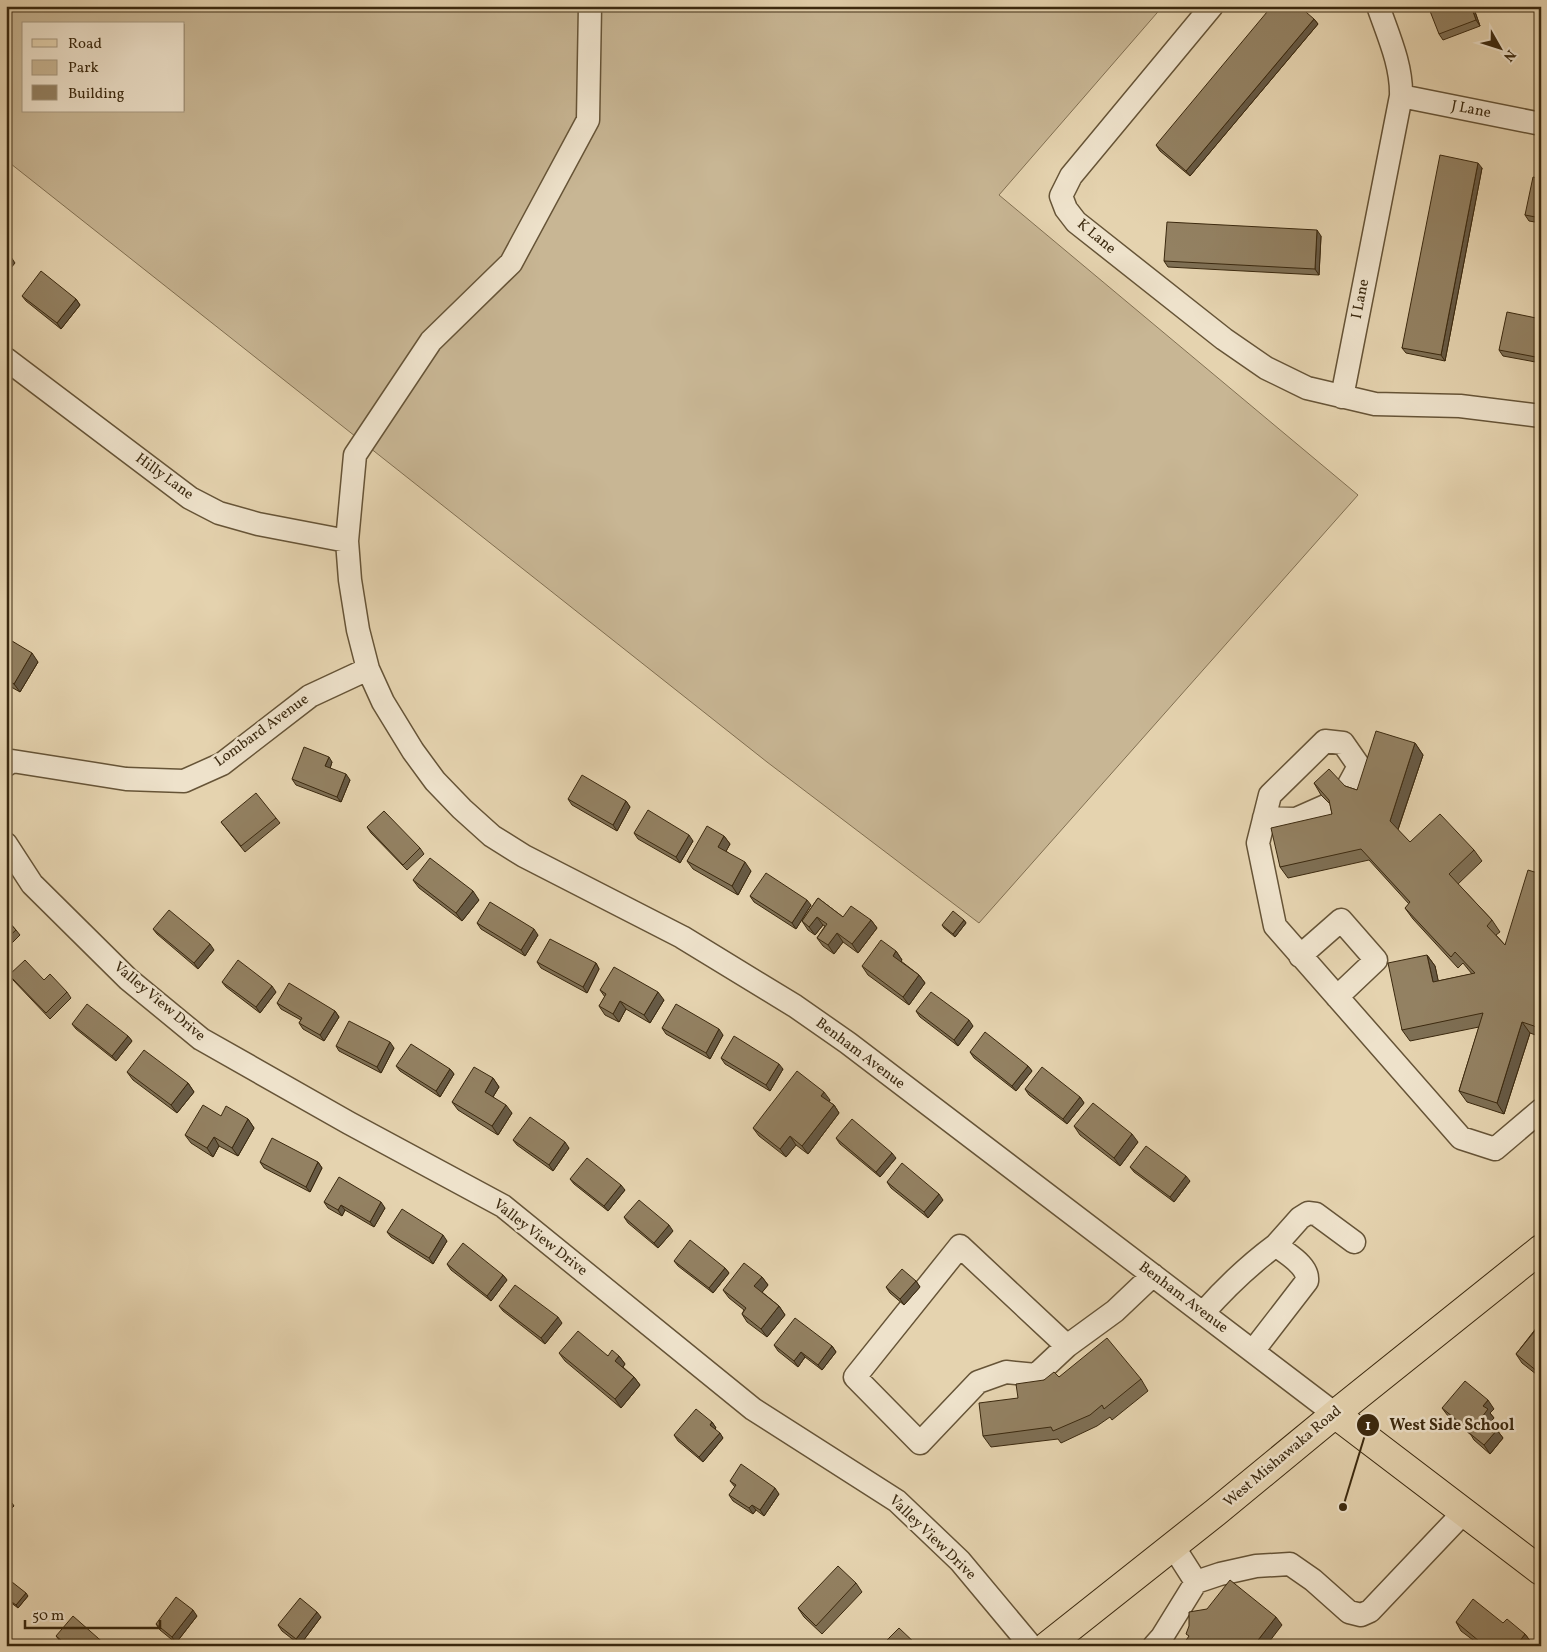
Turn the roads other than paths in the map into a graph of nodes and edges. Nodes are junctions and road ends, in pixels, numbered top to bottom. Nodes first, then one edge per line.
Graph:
1 (590, 6) edge
2 (1212, 6) edge
3 (1378, 6) edge
4 (1401, 96) junction
5 (1541, 124) edge
6 (6, 359) edge
7 (1342, 397) junction
8 (1541, 416) edge
9 (347, 541) junction
10 (368, 669) junction
11 (6, 765) edge
12 (1264, 818) junction
13 (6, 844) edge
14 (1300, 956) junction
15 (1337, 997) junction
16 (1541, 1110) edge
17 (1354, 1242) dead end
18 (1276, 1245) junction
19 (1541, 1249) edge
20 (1153, 1276) junction
21 (1203, 1313) junction
22 (1067, 1346) junction
23 (1253, 1351) junction
24 (1335, 1414) junction
25 (1464, 1512) junction
26 (1173, 1546) junction
27 (1541, 1571) edge
28 (1196, 1582) junction
29 (1031, 1646) edge
30 (1047, 1646) edge
31 (1154, 1646) edge

1 - 9 street, Benham Avenue
2 - 7 street, K Lane
3 - 4 street, I Lane
4 - 5 street, J Lane
4 - 7 street, I Lane
6 - 9 street, Hilly Lane
7 - 8 street
9 - 10 street, Benham Avenue
10 - 11 street, Lombard Avenue
10 - 20 street, Benham Avenue
12 - 12 street
12 - 14 street
13 - 29 street, Valley View Drive
14 - 15 street
14 - 15 street
15 - 16 street
17 - 18 street
18 - 21 street
18 - 23 street
19 - 24 main road, West Mishawaka Road
20 - 21 street, Benham Avenue
20 - 22 street
21 - 23 street, Benham Avenue
22 - 22 street
23 - 24 street, Benham Avenue
24 - 25 main road, Benham Avenue
24 - 26 main road, West Mishawaka Road
25 - 27 main road, Benham Avenue
25 - 28 street
26 - 28 street
26 - 30 main road, West Mishawaka Road
28 - 31 street

